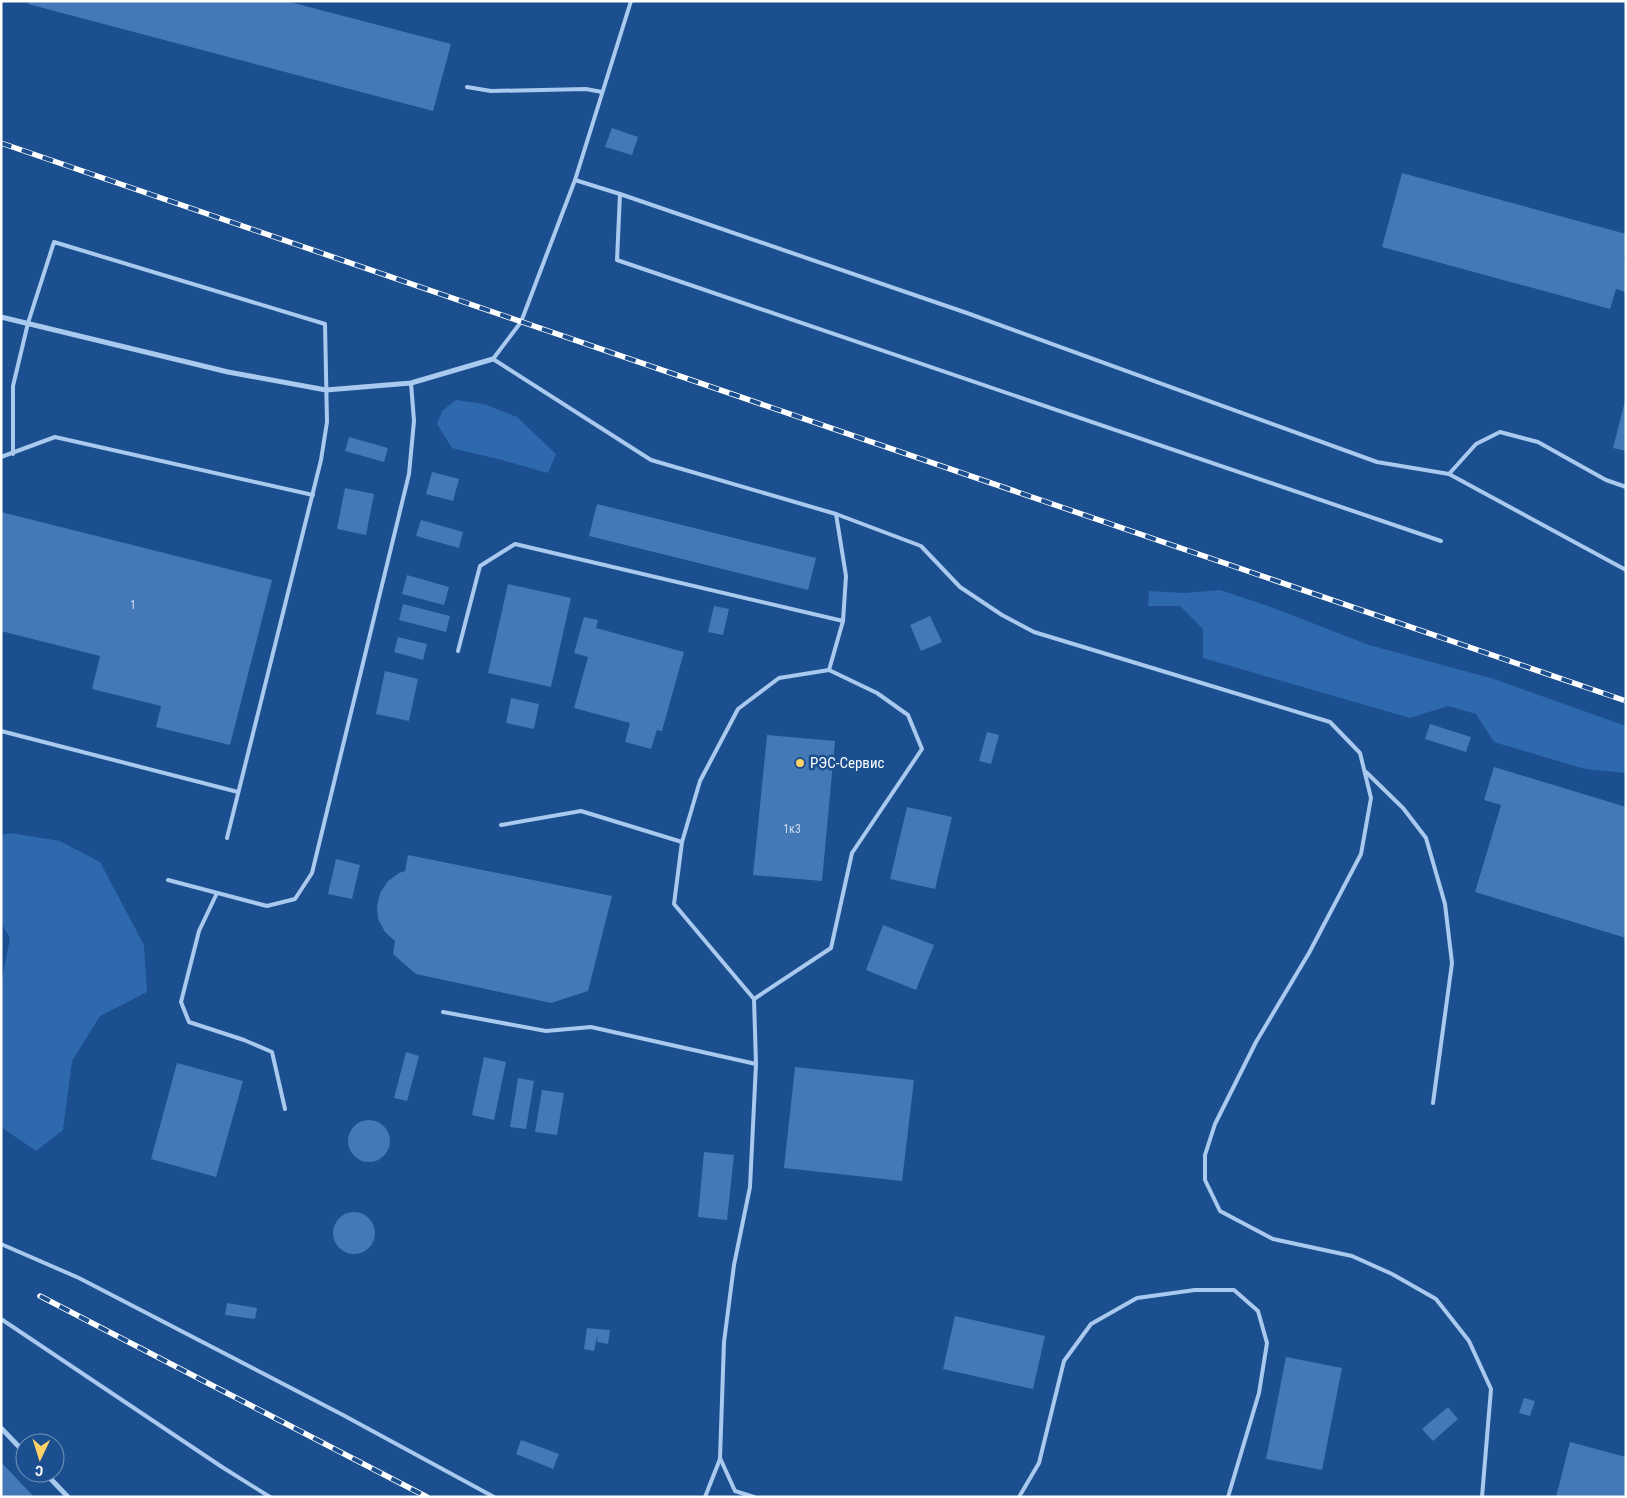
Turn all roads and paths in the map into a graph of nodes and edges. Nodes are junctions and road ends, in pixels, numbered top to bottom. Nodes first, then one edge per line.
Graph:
1 (630, 1) edge
2 (467, 87) dead end
3 (602, 92) junction
4 (575, 180) junction
5 (620, 194) junction
6 (1, 317) edge
7 (28, 323) junction
8 (493, 359) junction
9 (411, 383) junction
10 (326, 390) junction
11 (13, 454) junction
12 (1, 457) edge
13 (1449, 474) junction
14 (1626, 488) edge
15 (312, 495) junction
16 (836, 514) junction
17 (1440, 541) dead end
18 (1626, 570) edge
19 (843, 621) junction
20 (458, 651) dead end
21 (829, 670) junction
22 (1, 731) edge
23 (1364, 770) junction
24 (238, 792) junction
25 (501, 825) dead end
26 (226, 838) dead end
27 (682, 842) junction
28 (168, 880) dead end
29 (217, 893) junction
30 (754, 999) junction
31 (443, 1012) dead end
32 (756, 1064) junction
33 (1433, 1102) dead end
34 (285, 1109) dead end
35 (1, 1244) edge
36 (1, 1319) edge
37 (1, 1428) edge
38 (15, 1442) edge
39 (720, 1458) junction
40 (55, 1483) edge
41 (68, 1497) edge
42 (270, 1497) edge
43 (494, 1497) edge
44 (705, 1497) edge
45 (754, 1497) edge
46 (1019, 1497) edge
47 (1228, 1497) edge
48 (1482, 1497) edge

1 - 3 lane
2 - 3 lane
3 - 4 lane
4 - 5 lane
4 - 8 lane
5 - 13 lane
5 - 17 lane
6 - 7 street
7 - 10 street
7 - 10 lane
7 - 11 lane
8 - 9 street
8 - 16 lane
9 - 10 street
9 - 29 lane
10 - 15 lane
11 - 12 lane
11 - 15 lane
13 - 14 lane
13 - 18 lane
15 - 24 lane
16 - 19 lane
16 - 23 lane
19 - 20 lane
19 - 21 lane
21 - 27 lane
21 - 30 lane
22 - 24 lane
23 - 33 lane
23 - 48 lane
24 - 26 lane
25 - 27 lane
27 - 30 lane
28 - 29 lane
29 - 34 lane
30 - 32 lane
31 - 32 lane
32 - 39 lane
35 - 43 lane
36 - 42 lane
37 - 38 street
39 - 44 lane
39 - 45 lane
40 - 41 street
46 - 47 lane

